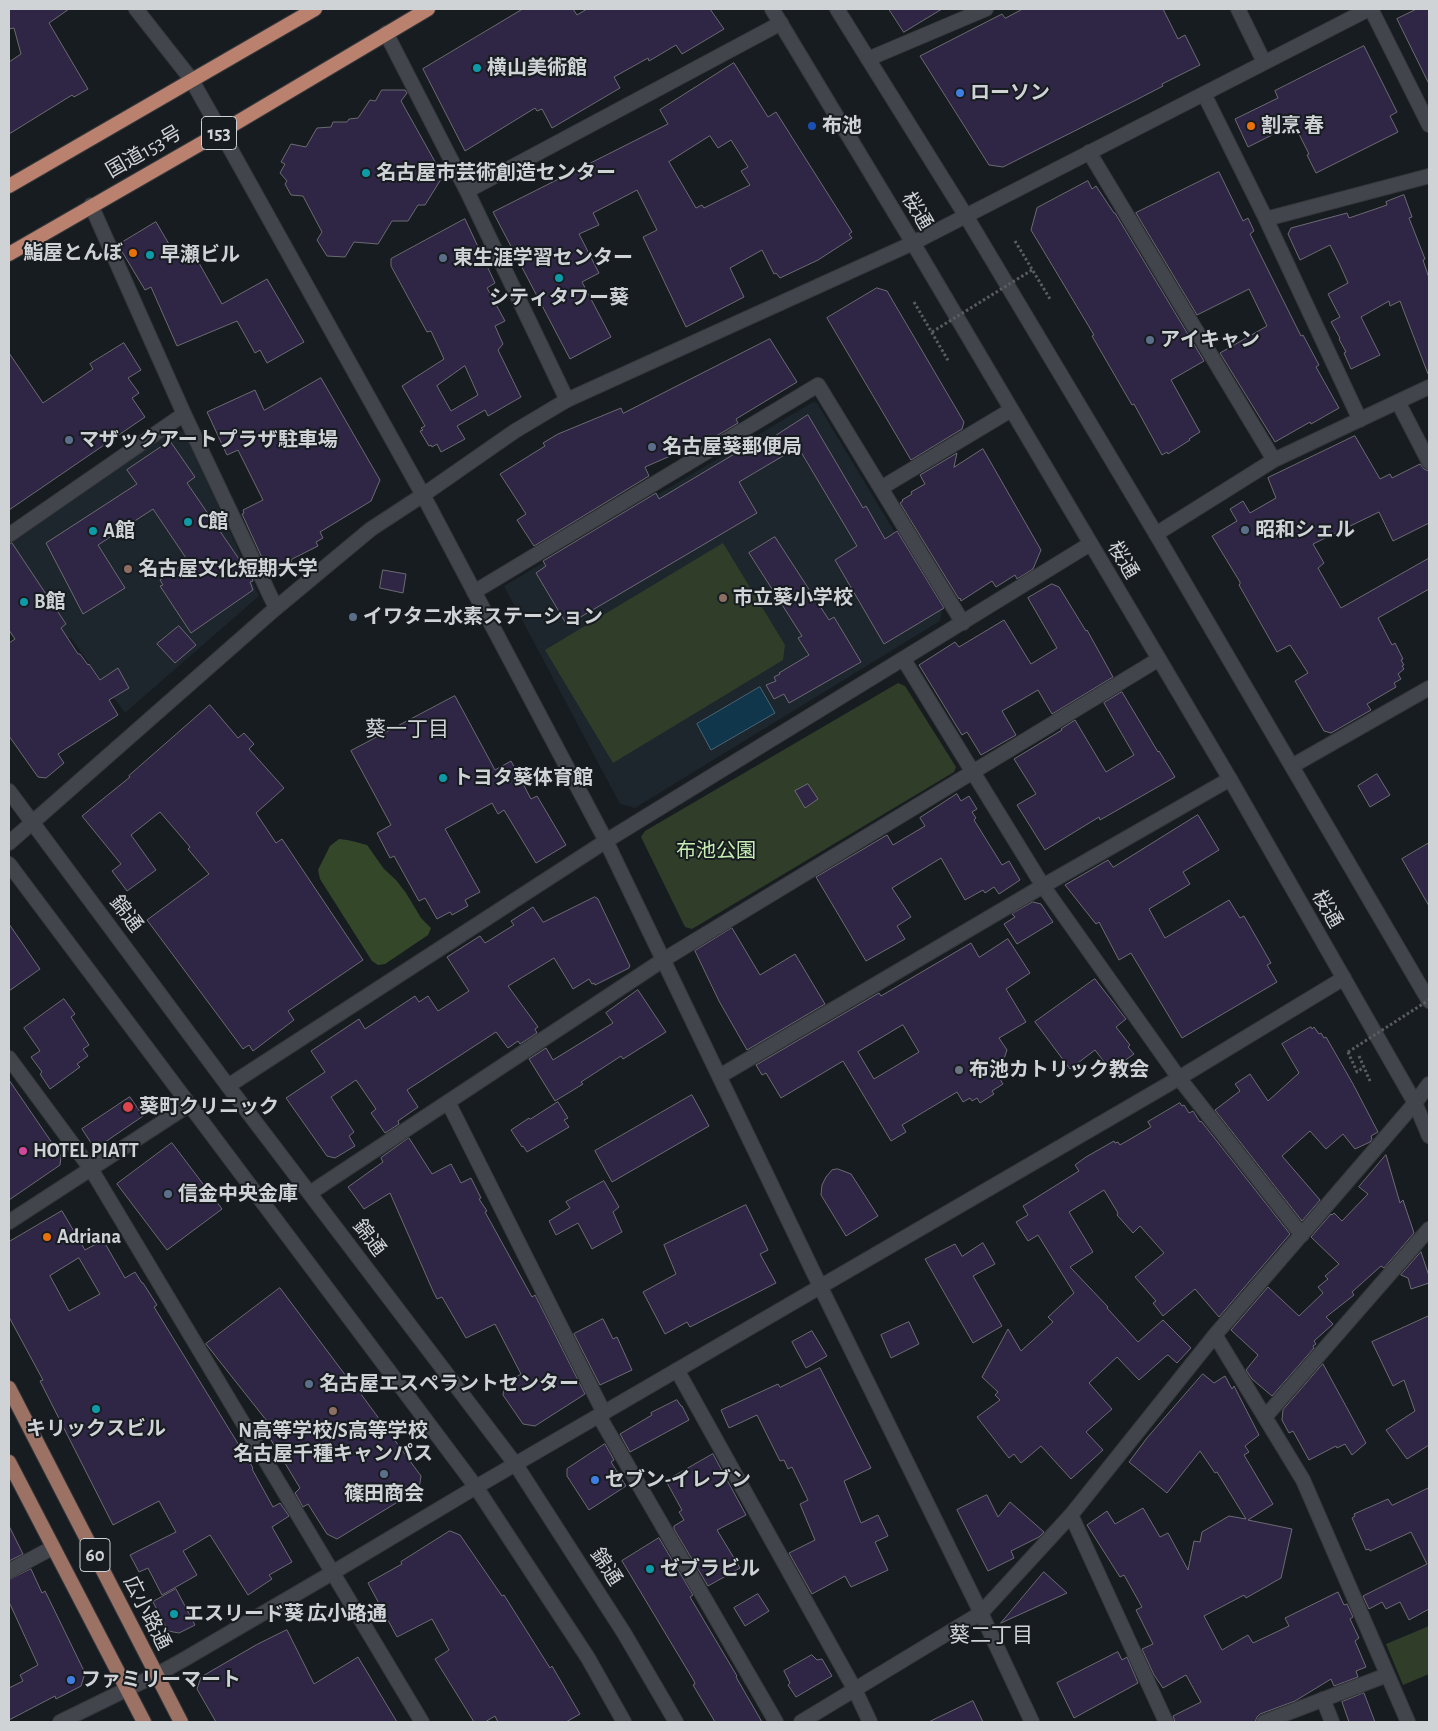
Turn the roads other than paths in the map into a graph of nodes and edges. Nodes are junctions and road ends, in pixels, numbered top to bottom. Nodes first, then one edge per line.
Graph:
1 (136, 9) edge
2 (315, 9) edge
3 (428, 9) edge
4 (772, 9) edge
5 (837, 9) edge
6 (986, 9) edge
7 (1238, 9) edge
8 (1370, 9) edge
9 (781, 23) junction
10 (386, 33) junction
11 (868, 59) junction
12 (1264, 62) junction
13 (191, 80) junction
14 (1204, 94) junction
15 (1429, 125) edge
16 (221, 132) junction
17 (1089, 152) junction
18 (1429, 176) edge
19 (9, 186) edge
20 (467, 191) junction
21 (91, 205) junction
22 (966, 216) junction
23 (1266, 219) junction
24 (913, 242) junction
25 (9, 254) edge
26 (1429, 388) edge
27 (567, 400) junction
28 (1398, 402) junction
29 (1011, 410) junction
30 (184, 414) junction
31 (1360, 420) junction
32 (1274, 460) junction
33 (1429, 462) edge
34 (881, 488) junction
35 (423, 495) junction
36 (1156, 534) junction
37 (9, 535) edge
38 (1090, 544) junction
39 (474, 592) junction
40 (276, 608) junction
41 (963, 624) junction
42 (1159, 659) junction
43 (904, 660) junction
44 (1429, 688) edge
45 (1292, 766) junction
46 (974, 771) junction
47 (1230, 779) junction
48 (9, 791) edge
49 (33, 822) junction
50 (606, 841) junction
51 (9, 843) edge
52 (9, 864) edge
53 (1043, 886) junction
54 (663, 960) junction
55 (1344, 978) junction
56 (1429, 1001) edge
57 (9, 1058) edge
58 (720, 1076) junction
59 (1179, 1078) junction
60 (1429, 1084) edge
61 (228, 1086) junction
62 (448, 1102) junction
63 (1415, 1104) junction
64 (189, 1105) junction
65 (1429, 1136) edge
66 (90, 1169) junction
67 (310, 1193) junction
68 (9, 1222) edge
69 (1429, 1230) edge
70 (1302, 1235) junction
71 (820, 1286) junction
72 (1215, 1335) junction
73 (677, 1370) junction
74 (9, 1388) edge
75 (602, 1414) junction
76 (1265, 1417) junction
77 (9, 1462) edge
78 (516, 1465) junction
79 (476, 1487) junction
80 (1070, 1515) junction
81 (52, 1548) junction
82 (9, 1571) edge
83 (332, 1573) junction
84 (981, 1613) junction
85 (156, 1675) junction
86 (1387, 1675) junction
87 (128, 1690) junction
88 (855, 1690) junction
89 (1323, 1699) junction
90 (60, 1722) edge
91 (144, 1722) edge
92 (181, 1722) edge
93 (422, 1722) edge
94 (624, 1722) edge
95 (676, 1722) edge
96 (776, 1722) edge
97 (802, 1722) edge
98 (870, 1722) edge
99 (1032, 1722) edge
100 (1166, 1722) edge
101 (1264, 1722) edge
102 (1332, 1722) edge
103 (1408, 1722) edge

1 - 13 street
2 - 13 highway, 国道153号
3 - 10 highway, 国道153号 / 153
4 - 9 street, 桜通
5 - 11 street, 桜通
6 - 11 street
7 - 12 street
8 - 12 street
8 - 15 street
9 - 20 street
9 - 24 street, 桜通
10 - 16 highway, 国道153号 / 153
10 - 20 street
11 - 22 street, 桜通
12 - 14 street
13 - 16 street
13 - 19 highway, 国道153号
14 - 17 street
14 - 23 street
16 - 21 highway, 国道153号 / 153
16 - 35 street
17 - 22 street
17 - 32 street
18 - 23 street
20 - 27 street
21 - 25 highway, 国道153号 / 153
21 - 30 street
22 - 24 street
22 - 36 street, 桜通
23 - 31 street
24 - 27 street
24 - 29 street, 桜通
26 - 28 street
27 - 35 street
28 - 31 street
28 - 33 street
29 - 34 street
29 - 38 street, 桜通
30 - 37 street
30 - 40 street
31 - 32 street
32 - 36 street
34 - 39 street
34 - 41 street
35 - 39 street
35 - 40 street
36 - 45 street, 桜通
38 - 41 street
38 - 42 street, 桜通
39 - 50 street
40 - 49 street
41 - 43 street
42 - 46 street
42 - 47 street, 桜通
43 - 46 street
43 - 50 street
44 - 45 street
45 - 56 street, 桜通
46 - 53 street
46 - 54 street
47 - 53 street
47 - 55 street, 桜通
48 - 49 street, 錦通
49 - 51 street
49 - 61 street, 錦通
50 - 54 street
50 - 61 street
52 - 64 street
53 - 58 street
53 - 59 street
54 - 58 street
54 - 62 street
55 - 59 street
55 - 63 street, 桜通
57 - 66 street
58 - 71 street
59 - 70 street
59 - 71 street
60 - 63 street
61 - 67 street, 錦通
62 - 67 street
62 - 75 street
63 - 65 street, 桜通
63 - 70 street
64 - 66 street
64 - 79 street
66 - 68 street
66 - 83 street
67 - 78 street, 錦通
69 - 76 street
70 - 72 street
71 - 73 street
71 - 84 street
72 - 76 street
72 - 80 street
73 - 75 street
73 - 88 street
74 - 85 main road, 広小路通 / 60
75 - 78 street
75 - 96 street
76 - 86 street
77 - 81 main road, 60
78 - 79 street
78 - 95 street, 錦通
79 - 83 street
79 - 94 street
80 - 84 street
80 - 100 street
81 - 82 street
81 - 87 main road, 60
83 - 85 street
83 - 93 street
84 - 88 street
84 - 99 street
85 - 87 street
85 - 92 main road, 広小路通 / 60
86 - 89 street
86 - 103 street
87 - 90 street
87 - 91 main road, 60
88 - 97 street
88 - 98 street
89 - 101 street
89 - 102 street

